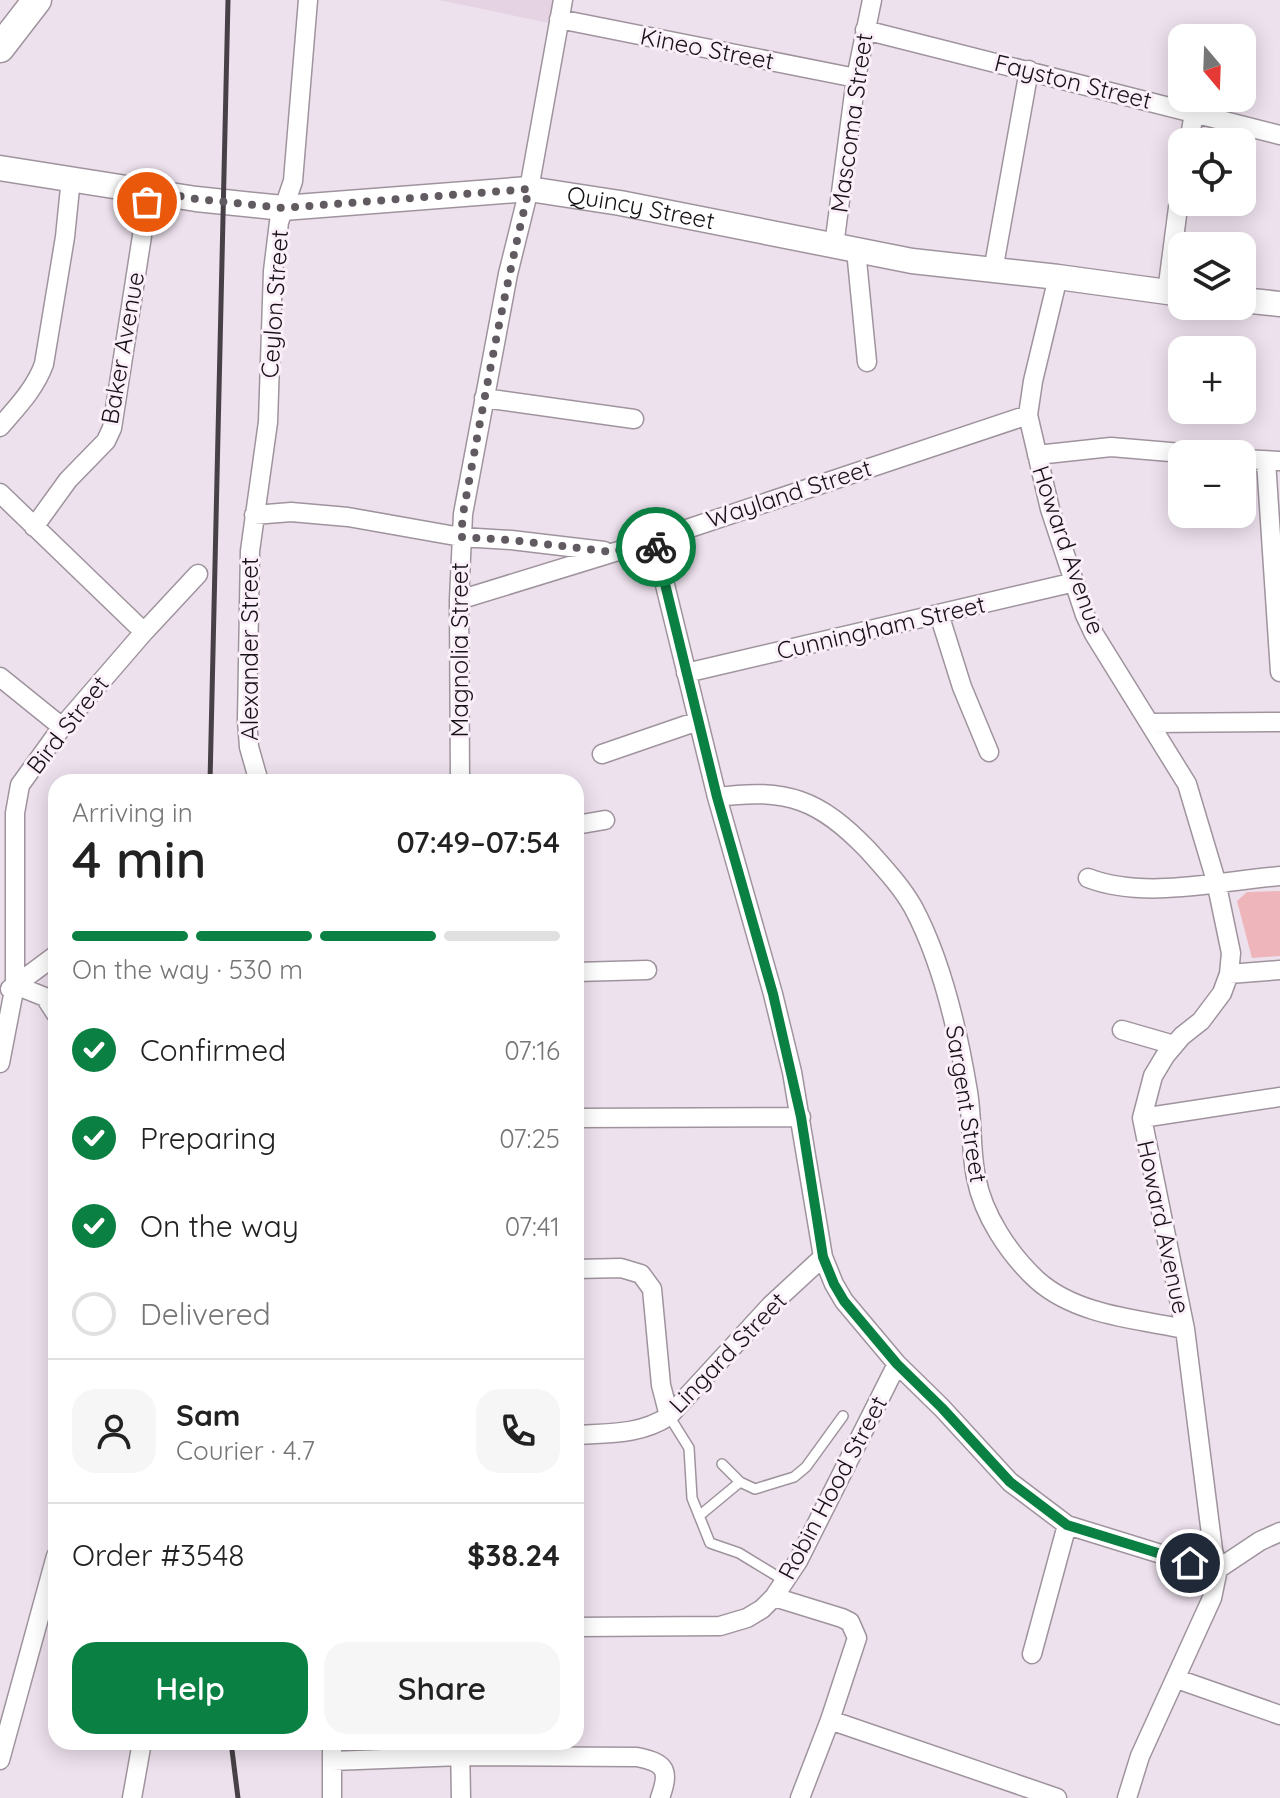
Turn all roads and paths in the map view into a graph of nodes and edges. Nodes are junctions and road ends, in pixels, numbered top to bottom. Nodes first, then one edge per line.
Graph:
1 (37, 0) edge
2 (308, 0) edge
3 (872, 0) edge
4 (561, 9) edge
5 (865, 30) junction
6 (0, 48) edge
7 (1029, 70) junction
8 (856, 78) junction
9 (1194, 113) junction
10 (1191, 128) edge
11 (1280, 135) edge
12 (0, 168) edge
13 (71, 178) junction
14 (529, 189) junction
15 (149, 191) junction
16 (283, 208) junction
17 (845, 248) junction
18 (993, 271) junction
19 (1058, 277) junction
20 (1168, 292) edge
21 (1256, 301) edge
22 (1280, 304) edge
23 (867, 362) dead end
24 (484, 398) junction
25 (1028, 415) junction
26 (634, 419) dead end
27 (0, 427) edge
28 (1168, 452) edge
29 (1037, 455) junction
30 (1273, 461) edge
31 (0, 493) edge
32 (254, 515) junction
33 (34, 527) junction
34 (461, 537) junction
35 (654, 540) junction
36 (612, 552) junction
37 (198, 574) dead end
38 (1075, 582) junction
39 (459, 600) junction
40 (939, 614) junction
41 (144, 632) junction
42 (1280, 672) edge
43 (686, 673) junction
44 (0, 677) edge
45 (698, 721) junction
46 (1280, 722) edge
47 (1150, 723) junction
48 (62, 727) junction
49 (989, 752) dead end
50 (602, 754) dead end
51 (257, 774) edge
52 (460, 774) edge
53 (717, 797) junction
54 (605, 820) dead end
55 (584, 824) edge
56 (1280, 876) edge
57 (1088, 878) dead end
58 (1216, 881) junction
59 (8, 896) edge
60 (48, 961) edge
61 (647, 970) dead end
62 (1280, 970) edge
63 (584, 972) edge
64 (1229, 974) junction
65 (15, 985) junction
66 (0, 997) edge
67 (48, 1002) edge
68 (1122, 1030) dead end
69 (1174, 1045) junction
70 (0, 1063) edge
71 (1280, 1097) edge
72 (801, 1117) junction
73 (584, 1118) edge
74 (1142, 1118) junction
75 (823, 1257) junction
76 (584, 1269) edge
77 (1185, 1329) junction
78 (897, 1364) junction
79 (669, 1416) junction
80 (843, 1416) dead end
81 (584, 1434) edge
82 (722, 1464) dead end
83 (740, 1482) junction
84 (699, 1516) junction
85 (1067, 1525) junction
86 (1280, 1532) edge
87 (1218, 1569) junction
88 (785, 1581) junction
89 (48, 1585) edge
90 (774, 1597) junction
91 (584, 1627) edge
92 (1032, 1654) dead end
93 (1177, 1679) junction
94 (1280, 1715) edge
95 (830, 1720) junction
96 (141, 1750) edge
97 (332, 1750) edge
98 (449, 1750) edge
99 (460, 1750) edge
100 (482, 1750) edge
101 (0, 1760) edge
102 (332, 1761) junction
103 (132, 1798) edge
104 (332, 1798) edge
105 (461, 1798) edge
106 (660, 1798) edge
107 (800, 1798) edge
108 (1057, 1798) edge
109 (1127, 1798) edge

1 - 6 main road
2 - 16 street, Ceylon Street
3 - 5 street, Mascoma Street
4 - 8 street, Kineo Street
4 - 14 street, Magnolia Street
5 - 7 street, Fayston Street
5 - 8 street, Mascoma Street
7 - 9 street, Fayston Street
7 - 18 street
8 - 17 street, Mascoma Street
9 - 10 street
9 - 11 street, Fayston Street
12 - 13 main road, Quincy Street
13 - 15 main road, Quincy Street
13 - 27 street
14 - 16 main road, Quincy Street
14 - 17 main road, Quincy Street
14 - 24 street, Magnolia Street
15 - 16 main road, Quincy Street
15 - 33 street, Baker Avenue
16 - 32 street, Ceylon Street
17 - 18 main road, Quincy Street
17 - 23 street, Mascoma Street
18 - 19 main road, Quincy Street
19 - 20 main road, Quincy Street
19 - 25 street, Howard Avenue
21 - 22 main road
24 - 26 street
24 - 34 street, Magnolia Street
25 - 29 street, Howard Avenue
25 - 35 street, Wayland Street
28 - 29 street
29 - 38 street, Howard Avenue
30 - 42 street
31 - 33 street
32 - 34 street
32 - 51 street, Alexander Street
33 - 41 street
34 - 36 street
34 - 39 street, Magnolia Street
35 - 36 street, Wayland Street
35 - 43 street
36 - 39 street, Wayland Street
37 - 41 street, Bird Street
38 - 40 street, Cunningham Street
38 - 47 street, Howard Avenue
39 - 52 street, Magnolia Street
40 - 43 street, Cunningham Street
40 - 49 street
41 - 48 street, Bird Street
43 - 45 street
44 - 48 street
45 - 50 street
45 - 53 street
46 - 47 street
47 - 58 street, Howard Avenue
48 - 59 street, Bird Street
53 - 72 street
53 - 77 street, Sargent Street
54 - 55 street
56 - 58 street
57 - 58 street
58 - 64 street, Howard Avenue
59 - 65 street, Bird Street
60 - 65 street
61 - 63 street
62 - 64 street
64 - 69 street, Howard Avenue
65 - 66 street
65 - 67 street
65 - 70 street, Bird Street
68 - 69 street
69 - 74 street, Howard Avenue
71 - 74 street
72 - 73 street
72 - 75 street
74 - 77 street, Howard Avenue
75 - 78 street
75 - 79 street, Lingard Street
76 - 79 street
77 - 87 street, Howard Avenue
78 - 85 street
78 - 88 street, Robin Hood Street
79 - 81 street, Lingard Street
79 - 84 lane
80 - 83 lane
82 - 83 lane
83 - 84 lane
84 - 88 lane
85 - 87 street
85 - 92 street
86 - 87 street
87 - 93 street, Howard Avenue
88 - 90 street, Robin Hood Street
89 - 101 street
90 - 91 street, Robin Hood Street
90 - 95 street
93 - 94 street
93 - 109 street, Howard Avenue
95 - 107 street
95 - 108 street
96 - 103 street
97 - 102 street
98 - 102 street
99 - 105 street
100 - 106 street
102 - 104 street

